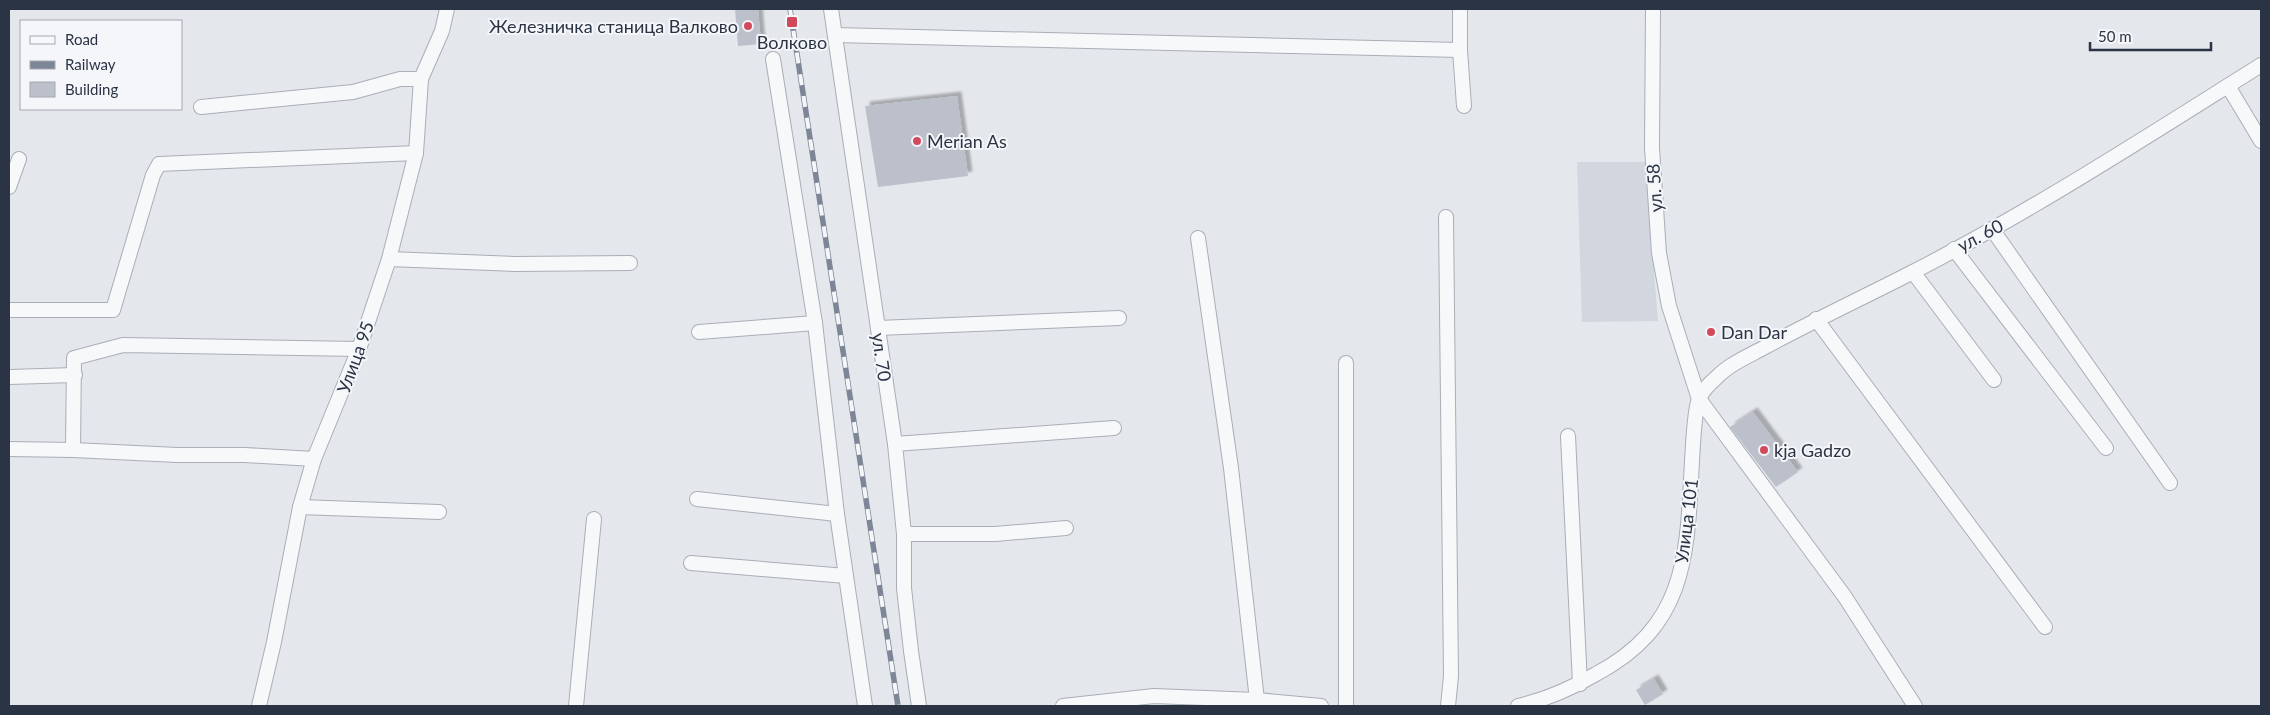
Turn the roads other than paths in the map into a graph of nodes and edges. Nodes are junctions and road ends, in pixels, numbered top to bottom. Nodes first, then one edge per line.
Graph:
1 (447, 9) edge
2 (831, 9) edge
3 (1460, 9) edge
4 (1653, 9) edge
5 (835, 35) junction
6 (1460, 50) junction
7 (773, 59) dead end
8 (2261, 65) edge
9 (421, 79) junction
10 (2228, 86) junction
11 (1464, 106) dead end
12 (202, 107) dead end
13 (2261, 141) edge
14 (416, 153) junction
15 (19, 159) dead end
16 (9, 186) edge
17 (1446, 217) dead end
18 (1992, 230) junction
19 (1198, 238) dead end
20 (1954, 249) junction
21 (389, 259) junction
22 (630, 263) dead end
23 (1913, 272) junction
24 (9, 310) edge
25 (1119, 318) dead end
26 (1816, 320) junction
27 (815, 323) junction
28 (878, 328) junction
29 (699, 332) dead end
30 (359, 349) junction
31 (1346, 362) dead end
32 (75, 375) junction
33 (9, 377) edge
34 (1994, 380) dead end
35 (1699, 399) junction
36 (1114, 428) dead end
37 (1568, 436) dead end
38 (894, 444) junction
39 (2106, 448) dead end
40 (9, 449) edge
41 (74, 450) junction
42 (314, 459) junction
43 (2170, 482) dead end
44 (697, 500) dead end
45 (300, 507) junction
46 (439, 512) dead end
47 (837, 514) junction
48 (594, 519) dead end
49 (1066, 528) dead end
50 (904, 534) junction
51 (691, 564) dead end
52 (846, 576) junction
53 (2045, 627) dead end
54 (1580, 684) junction
55 (1257, 700) junction
56 (259, 706) edge
57 (576, 706) edge
58 (865, 706) edge
59 (919, 706) edge
60 (1062, 706) edge
61 (1321, 706) edge
62 (1346, 706) edge
63 (1448, 706) edge
64 (1518, 706) edge
65 (1915, 706) edge

1 - 9 street, Улица 95
2 - 5 street, ул. 70
3 - 6 street
4 - 35 street, ул. 58
5 - 6 street
5 - 28 street, ул. 70
6 - 11 street
7 - 27 street
8 - 10 street, ул. 60
9 - 12 street
9 - 14 street, Улица 95
10 - 13 street
10 - 18 street, ул. 60
14 - 21 street, Улица 95
14 - 24 street
15 - 16 street
17 - 63 street
18 - 20 street, ул. 60
18 - 43 street
19 - 55 street
20 - 23 street, ул. 60
20 - 39 street
21 - 22 street
21 - 30 street, Улица 95
23 - 26 street, ул. 60
23 - 34 street
25 - 28 street
26 - 35 street, ул. 60
26 - 53 street
27 - 29 street
27 - 47 street
28 - 38 street, ул. 70
30 - 32 street
30 - 42 street, Улица 95
31 - 62 street
32 - 33 street
32 - 41 street
35 - 54 street, Улица 101
35 - 65 street
36 - 38 street
37 - 54 street
38 - 50 street, ул. 70
40 - 41 street
41 - 42 street
42 - 45 street, Улица 95
44 - 47 street
45 - 46 street
45 - 56 street, Улица 95
47 - 52 street
48 - 57 street
49 - 50 street
50 - 59 street, ул. 70
51 - 52 street
52 - 58 street
54 - 64 street, Улица 101
55 - 60 street
55 - 61 street

